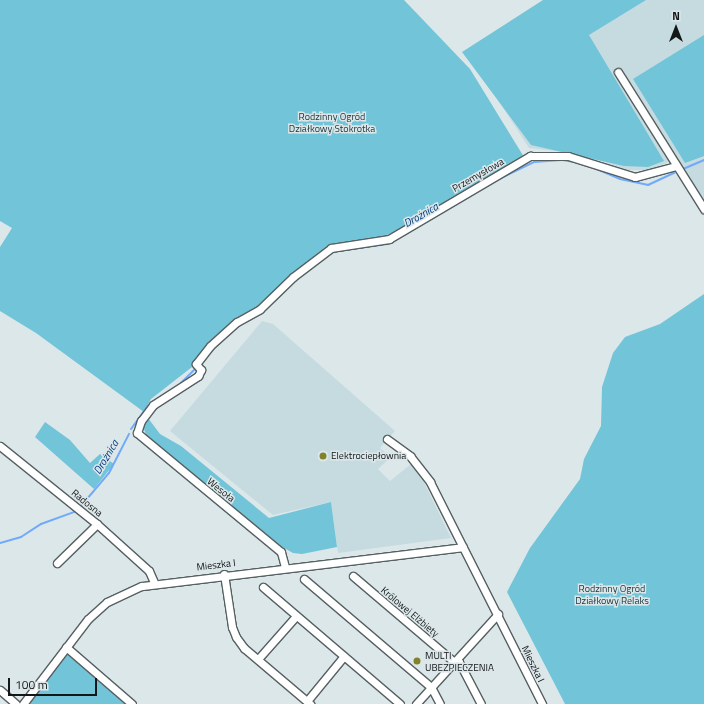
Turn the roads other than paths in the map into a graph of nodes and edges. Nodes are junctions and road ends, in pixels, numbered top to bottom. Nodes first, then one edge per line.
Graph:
1 (618, 72) dead end
2 (676, 166) junction
3 (704, 209) edge
4 (137, 433) joint
5 (387, 440) dead end
6 (0, 446) edge
7 (97, 524) junction
8 (463, 547) junction
9 (57, 564) dead end
10 (285, 567) junction
11 (224, 574) junction
12 (353, 576) dead end
13 (304, 579) dead end
14 (154, 582) junction
15 (263, 587) dead end
16 (498, 614) junction
17 (296, 616) junction
18 (66, 647) junction
19 (344, 656) junction
20 (258, 659) junction
21 (454, 662) junction
22 (432, 687) junction
23 (0, 690) edge
24 (308, 703) edge
25 (16, 704) edge
26 (23, 704) edge
27 (132, 704) edge
28 (400, 704) edge
29 (416, 704) edge
30 (440, 704) edge
31 (481, 704) edge
32 (542, 704) edge

1 - 2 street
2 - 3 street
2 - 4 street, Przemysłowa
4 - 10 street, Wesoła
5 - 8 street, Mieszka I
6 - 7 street, Radosna
7 - 9 street
7 - 14 street, Radosna
8 - 10 street, Mieszka I
8 - 16 street, Mieszka I
10 - 11 street, Mieszka I
11 - 14 street, Mieszka I
11 - 20 street
12 - 21 street, Królowej Elżbiety
13 - 22 street
14 - 18 street, Mieszka I
15 - 17 street
16 - 21 street
16 - 32 street, Mieszka I
17 - 19 street
17 - 20 street
18 - 26 street, Mieszka I
18 - 27 street
19 - 24 street
19 - 28 street
20 - 24 street
21 - 22 street
21 - 31 street, Królowej Elżbiety
22 - 29 street
22 - 30 street
23 - 25 street

